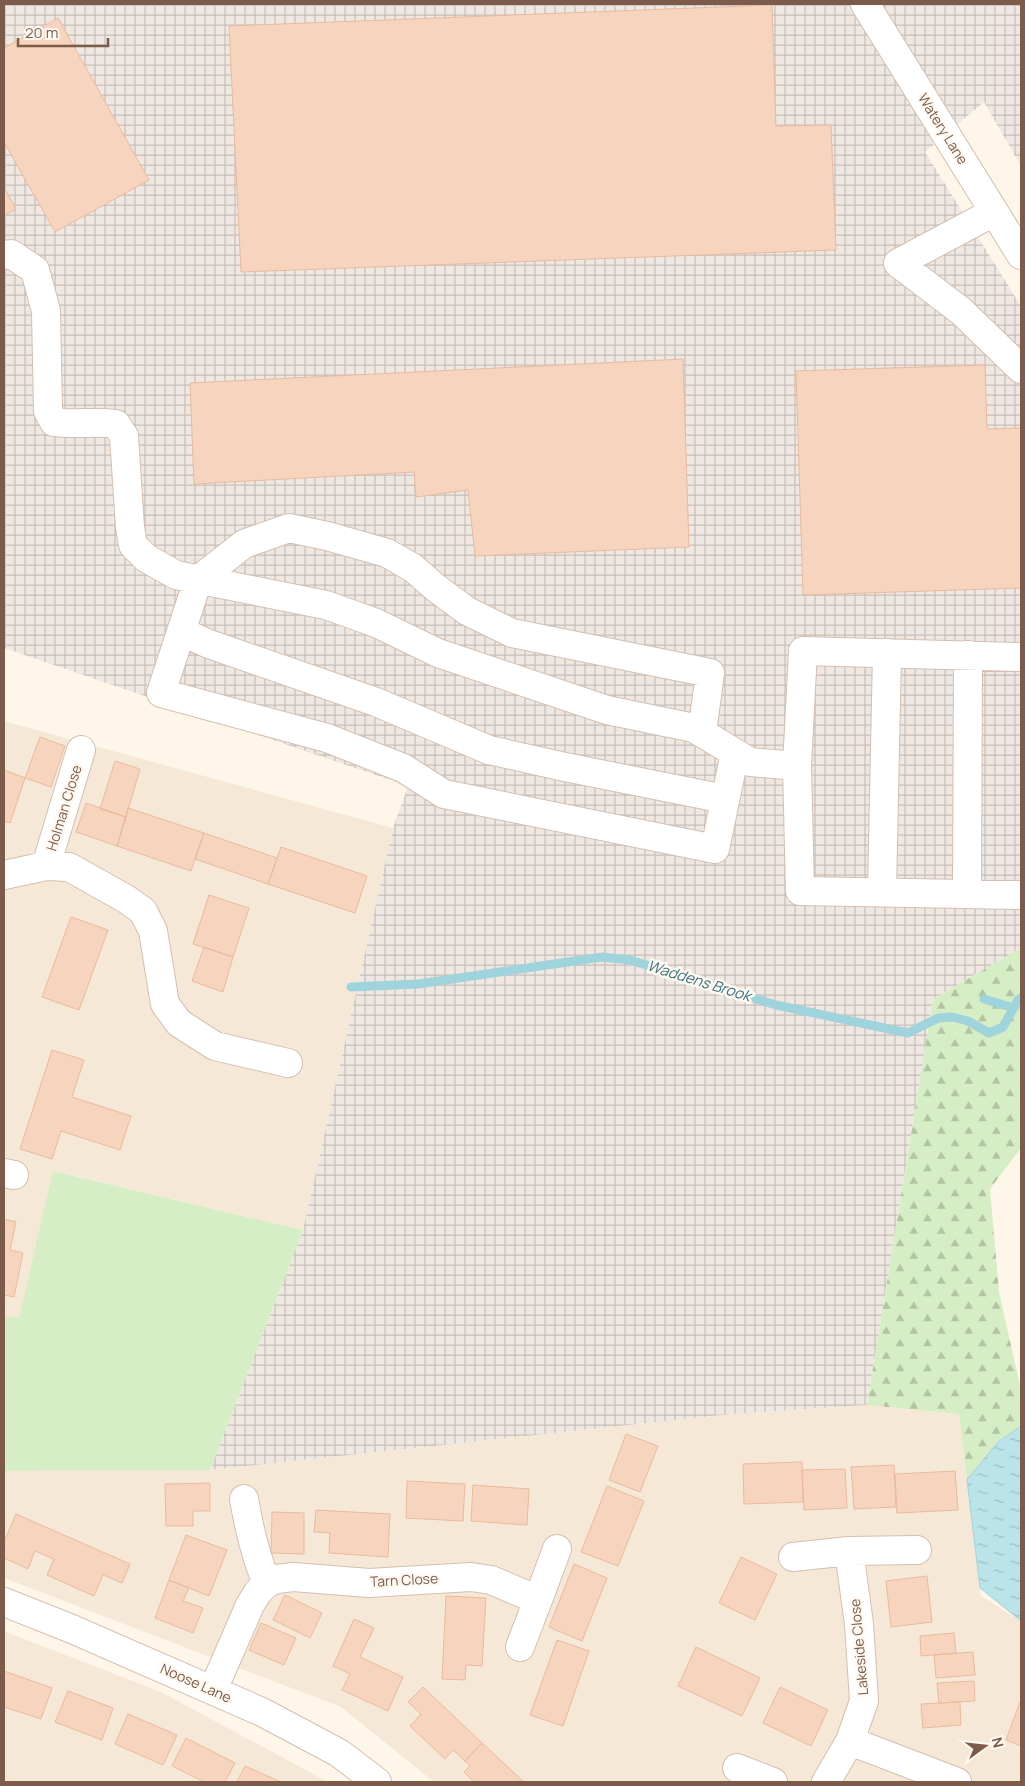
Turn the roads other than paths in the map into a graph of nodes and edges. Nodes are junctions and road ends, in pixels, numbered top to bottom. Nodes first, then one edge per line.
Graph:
1 (865, 4) edge
2 (994, 212) junction
3 (4, 255) edge
4 (1021, 255) edge
5 (1021, 369) edge
6 (198, 580) junction
7 (182, 632) junction
8 (887, 653) junction
9 (968, 655) junction
10 (1021, 657) edge
11 (702, 733) junction
12 (81, 750) dead end
13 (734, 753) junction
14 (797, 766) junction
15 (725, 800) junction
16 (46, 866) junction
17 (4, 876) edge
18 (882, 892) junction
19 (967, 894) junction
20 (1021, 895) edge
21 (288, 1063) dead end
22 (244, 1499) dead end
23 (557, 1549) dead end
24 (917, 1550) dead end
25 (849, 1551) junction
26 (793, 1557) dead end
27 (267, 1583) junction
28 (538, 1600) junction
29 (4, 1602) edge
30 (520, 1646) dead end
31 (213, 1690) junction
32 (850, 1741) junction
33 (737, 1768) dead end
34 (377, 1782) edge
35 (773, 1782) edge
36 (826, 1782) edge
37 (957, 1782) edge

1 - 2 street, Watery Lane
2 - 4 street, Watery Lane
2 - 5 street
3 - 6 street
6 - 7 street
6 - 11 street
6 - 11 street
7 - 15 street
7 - 15 street
8 - 9 street
8 - 14 street
8 - 18 street
9 - 10 street
9 - 19 street
11 - 13 street
12 - 16 street, Holman Close
13 - 14 street
13 - 15 street
14 - 18 street
16 - 17 street, Holman Close
16 - 21 street, Holman Close
18 - 19 street
19 - 20 street
22 - 27 street
23 - 28 street
24 - 25 street
25 - 26 street
25 - 32 street, Lakeside Close
27 - 28 street, Tarn Close
27 - 31 street
28 - 30 street
29 - 31 street, Noose Lane
31 - 34 street, Noose Lane
32 - 36 street, Lakeside Close
32 - 37 street
33 - 35 street

